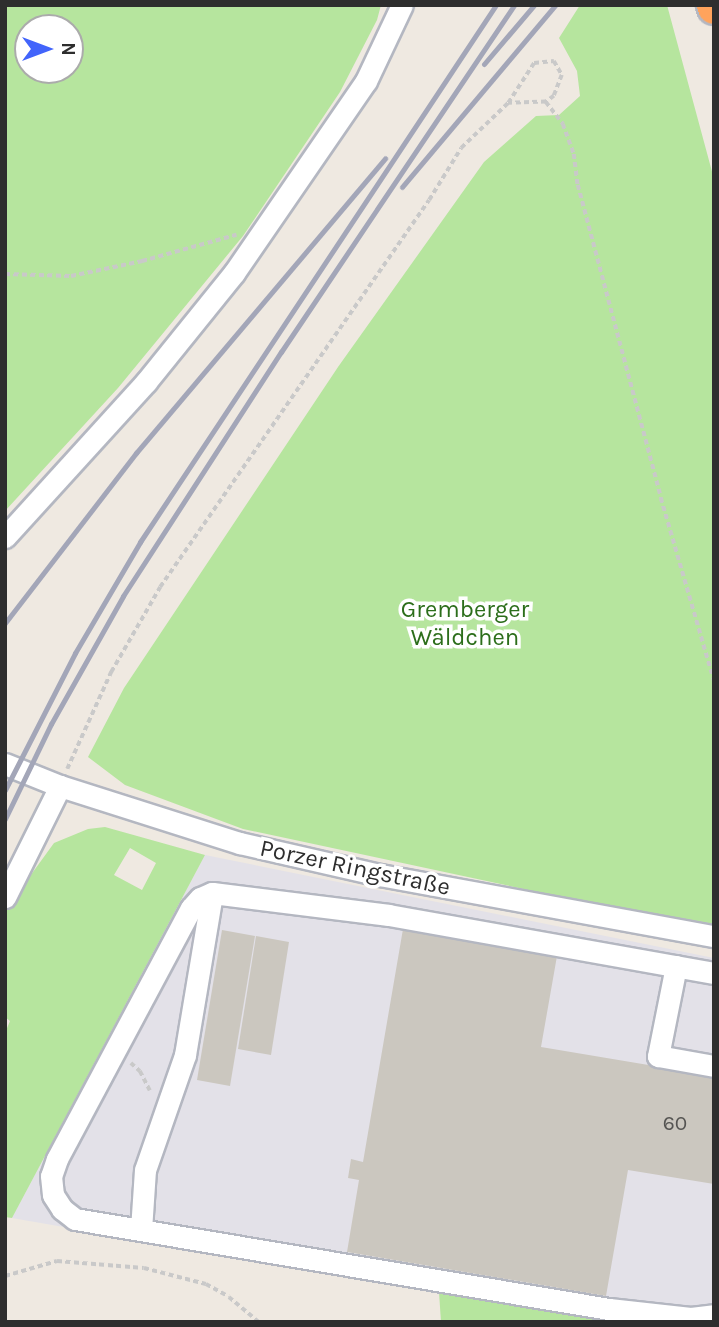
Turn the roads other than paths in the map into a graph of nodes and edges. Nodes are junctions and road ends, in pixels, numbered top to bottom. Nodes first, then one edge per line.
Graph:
1 (402, 5) edge
2 (5, 537) edge
3 (5, 764) edge
4 (60, 786) junction
5 (212, 893) junction
6 (5, 897) edge
7 (714, 936) edge
8 (676, 966) junction
9 (714, 973) edge
10 (714, 1066) edge
11 (141, 1230) junction
12 (714, 1315) edge

1 - 2 street
3 - 4 street, Porzer Ringstraße
4 - 6 street
4 - 7 street, Porzer Ringstraße
5 - 8 street
5 - 11 street
5 - 11 street
8 - 9 street
8 - 10 street
11 - 12 street

